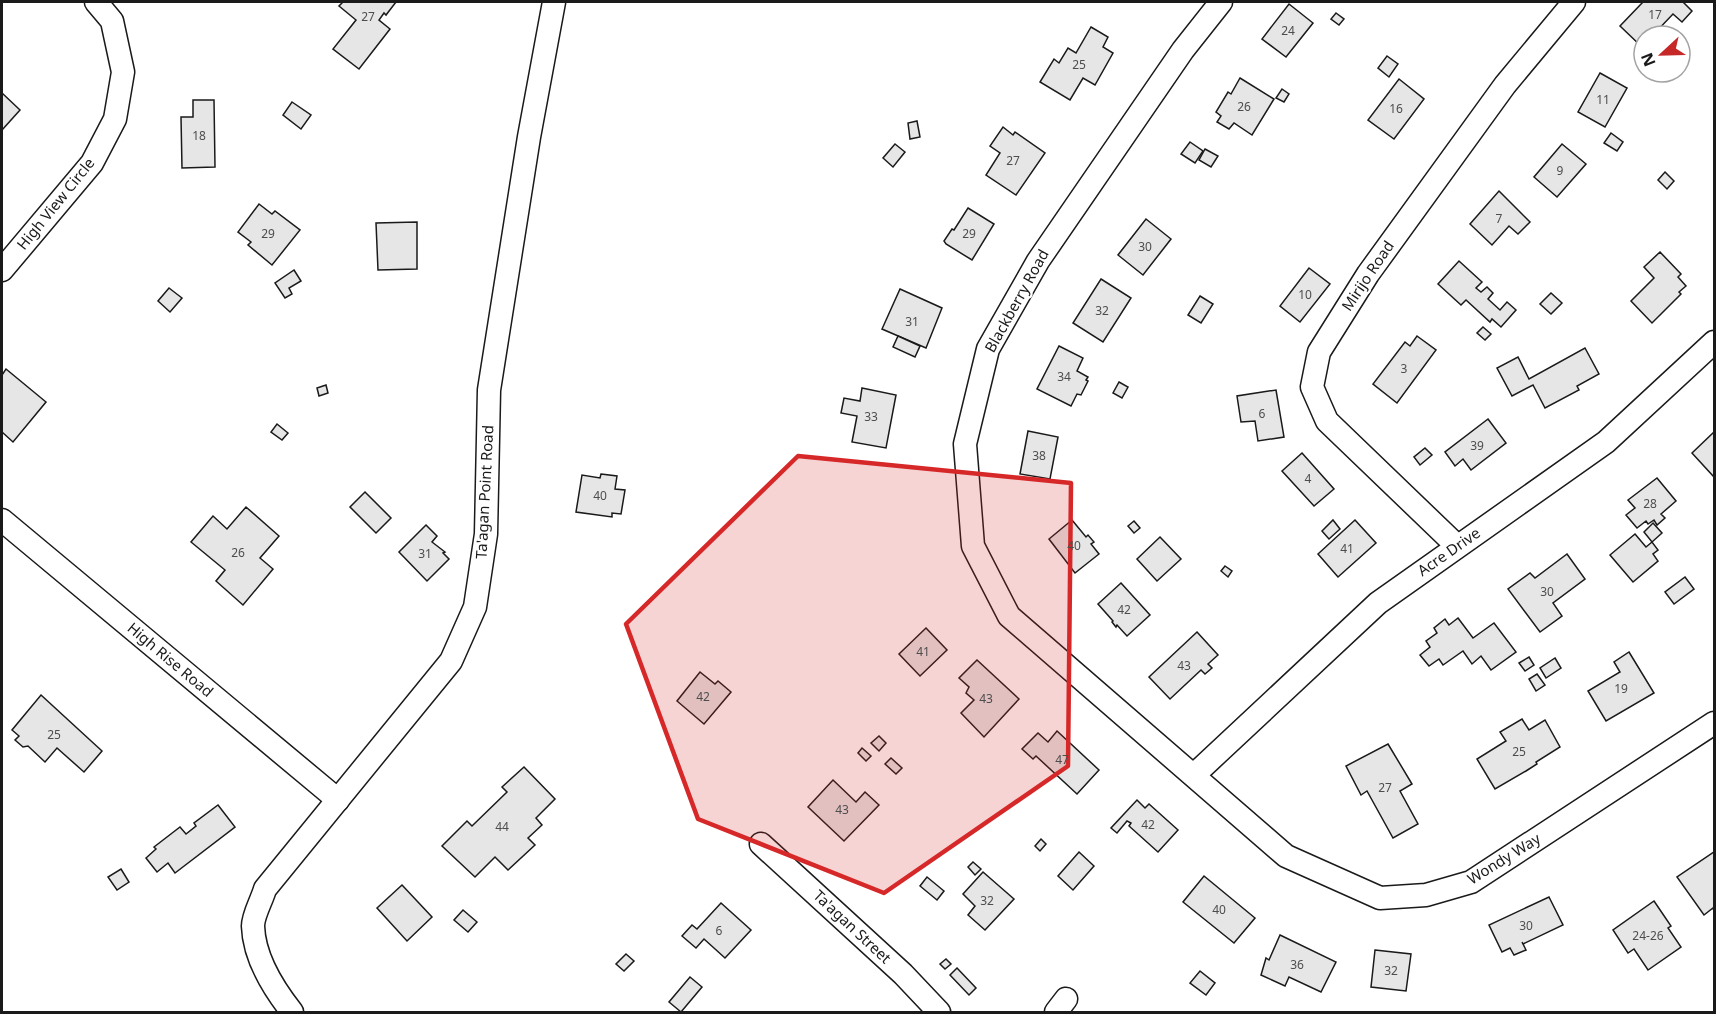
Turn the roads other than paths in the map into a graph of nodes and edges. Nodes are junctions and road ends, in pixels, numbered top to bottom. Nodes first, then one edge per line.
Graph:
1 (96, 2) edge
2 (554, 2) edge
3 (1221, 2) edge
4 (1574, 2) edge
5 (2, 270) edge
6 (1714, 342) edge
7 (2, 520) edge
8 (1457, 546) junction
9 (1714, 723) edge
10 (1194, 775) junction
11 (338, 800) junction
12 (761, 844) dead end
13 (292, 1012) edge
14 (939, 1012) edge

1 - 5 street, High View Circle
2 - 11 street, Ta'agan Point Road
3 - 10 street, Blackberry Road
4 - 8 street, Mirijo Road
6 - 8 street, Acre Drive
7 - 11 street, High Rise Road
8 - 10 street, Acre Drive
9 - 10 street, Wondy Way
11 - 13 street, Ta'agan Point Road
12 - 14 street, Ta'agan Street

